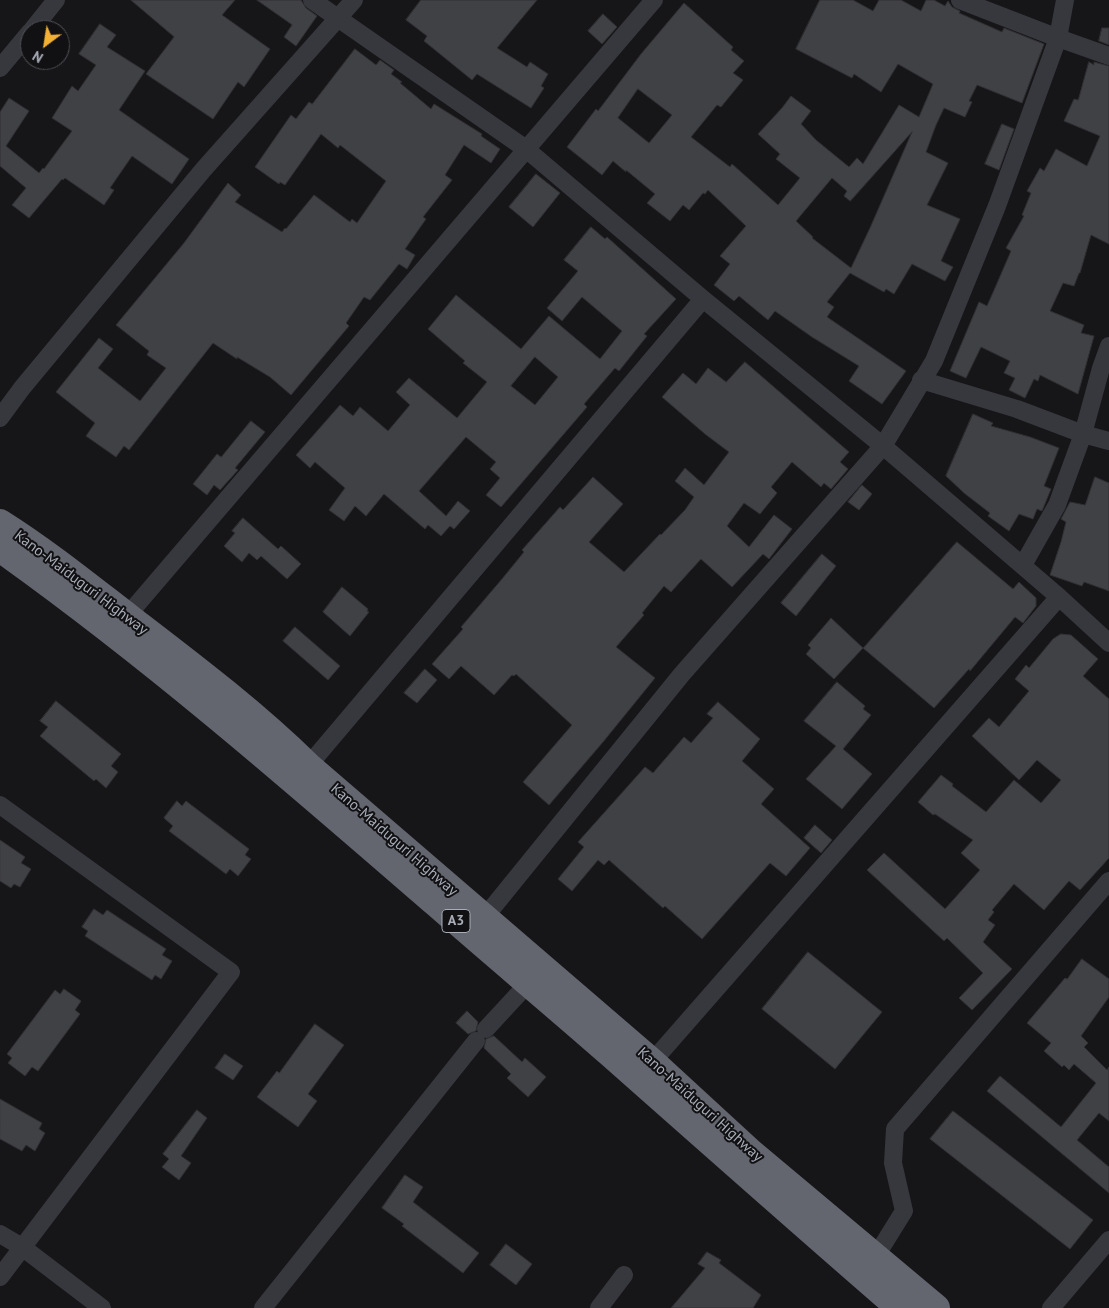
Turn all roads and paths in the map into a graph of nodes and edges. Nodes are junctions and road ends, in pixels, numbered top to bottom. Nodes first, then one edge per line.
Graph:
1 (56, 0) edge
2 (312, 0) edge
3 (354, 0) edge
4 (654, 0) edge
5 (960, 0) edge
6 (1065, 0) edge
7 (339, 18) junction
8 (40, 20) edge
9 (1058, 38) junction
10 (20, 44) edge
11 (1109, 56) edge
12 (0, 68) edge
13 (526, 149) junction
14 (703, 299) junction
15 (1109, 346) edge
16 (921, 380) junction
17 (0, 418) edge
18 (1083, 434) junction
19 (1109, 441) edge
20 (883, 446) junction
21 (0, 523) edge
22 (0, 548) edge
23 (1023, 566) junction
24 (1059, 597) junction
25 (127, 616) junction
26 (1109, 643) edge
27 (308, 766) junction
28 (0, 805) edge
29 (1109, 881) edge
30 (484, 918) junction
31 (535, 976) junction
32 (652, 1062) junction
33 (0, 1234) edge
34 (1109, 1240) edge
35 (22, 1247) junction
36 (876, 1256) junction
37 (624, 1275) dead end
38 (0, 1277) edge
39 (102, 1308) edge
40 (263, 1308) edge
41 (599, 1308) edge
42 (900, 1308) edge
43 (936, 1308) edge
44 (1051, 1308) edge

1 - 8 street
2 - 7 street
3 - 7 street
4 - 13 street
5 - 9 street
6 - 9 street
7 - 13 street
7 - 17 street
9 - 11 street
9 - 16 street
10 - 12 street
13 - 14 street
13 - 25 street
14 - 20 street
14 - 27 street
15 - 18 street
16 - 18 street
16 - 20 street
18 - 19 street
18 - 23 street
20 - 23 street
20 - 30 street
21 - 25 highway, Kano-Maiduguri Highway / A3
22 - 31 highway, Kano-Maiduguri Highway / A3
23 - 24 street
24 - 26 street
24 - 32 street
25 - 27 highway, Kano-Maiduguri Highway / A3
27 - 30 highway, Kano-Maiduguri Highway / A3
28 - 35 street
29 - 36 street
30 - 31 highway, Kano-Maiduguri Highway / A3
31 - 32 highway, Kano-Maiduguri Highway / A3
31 - 40 street
31 - 42 highway, Kano-Maiduguri Highway / A3
32 - 36 highway, Kano-Maiduguri Highway / A3
33 - 35 street
34 - 44 street
35 - 38 street
35 - 39 street
36 - 43 highway, Kano-Maiduguri Highway / A3
37 - 41 street

